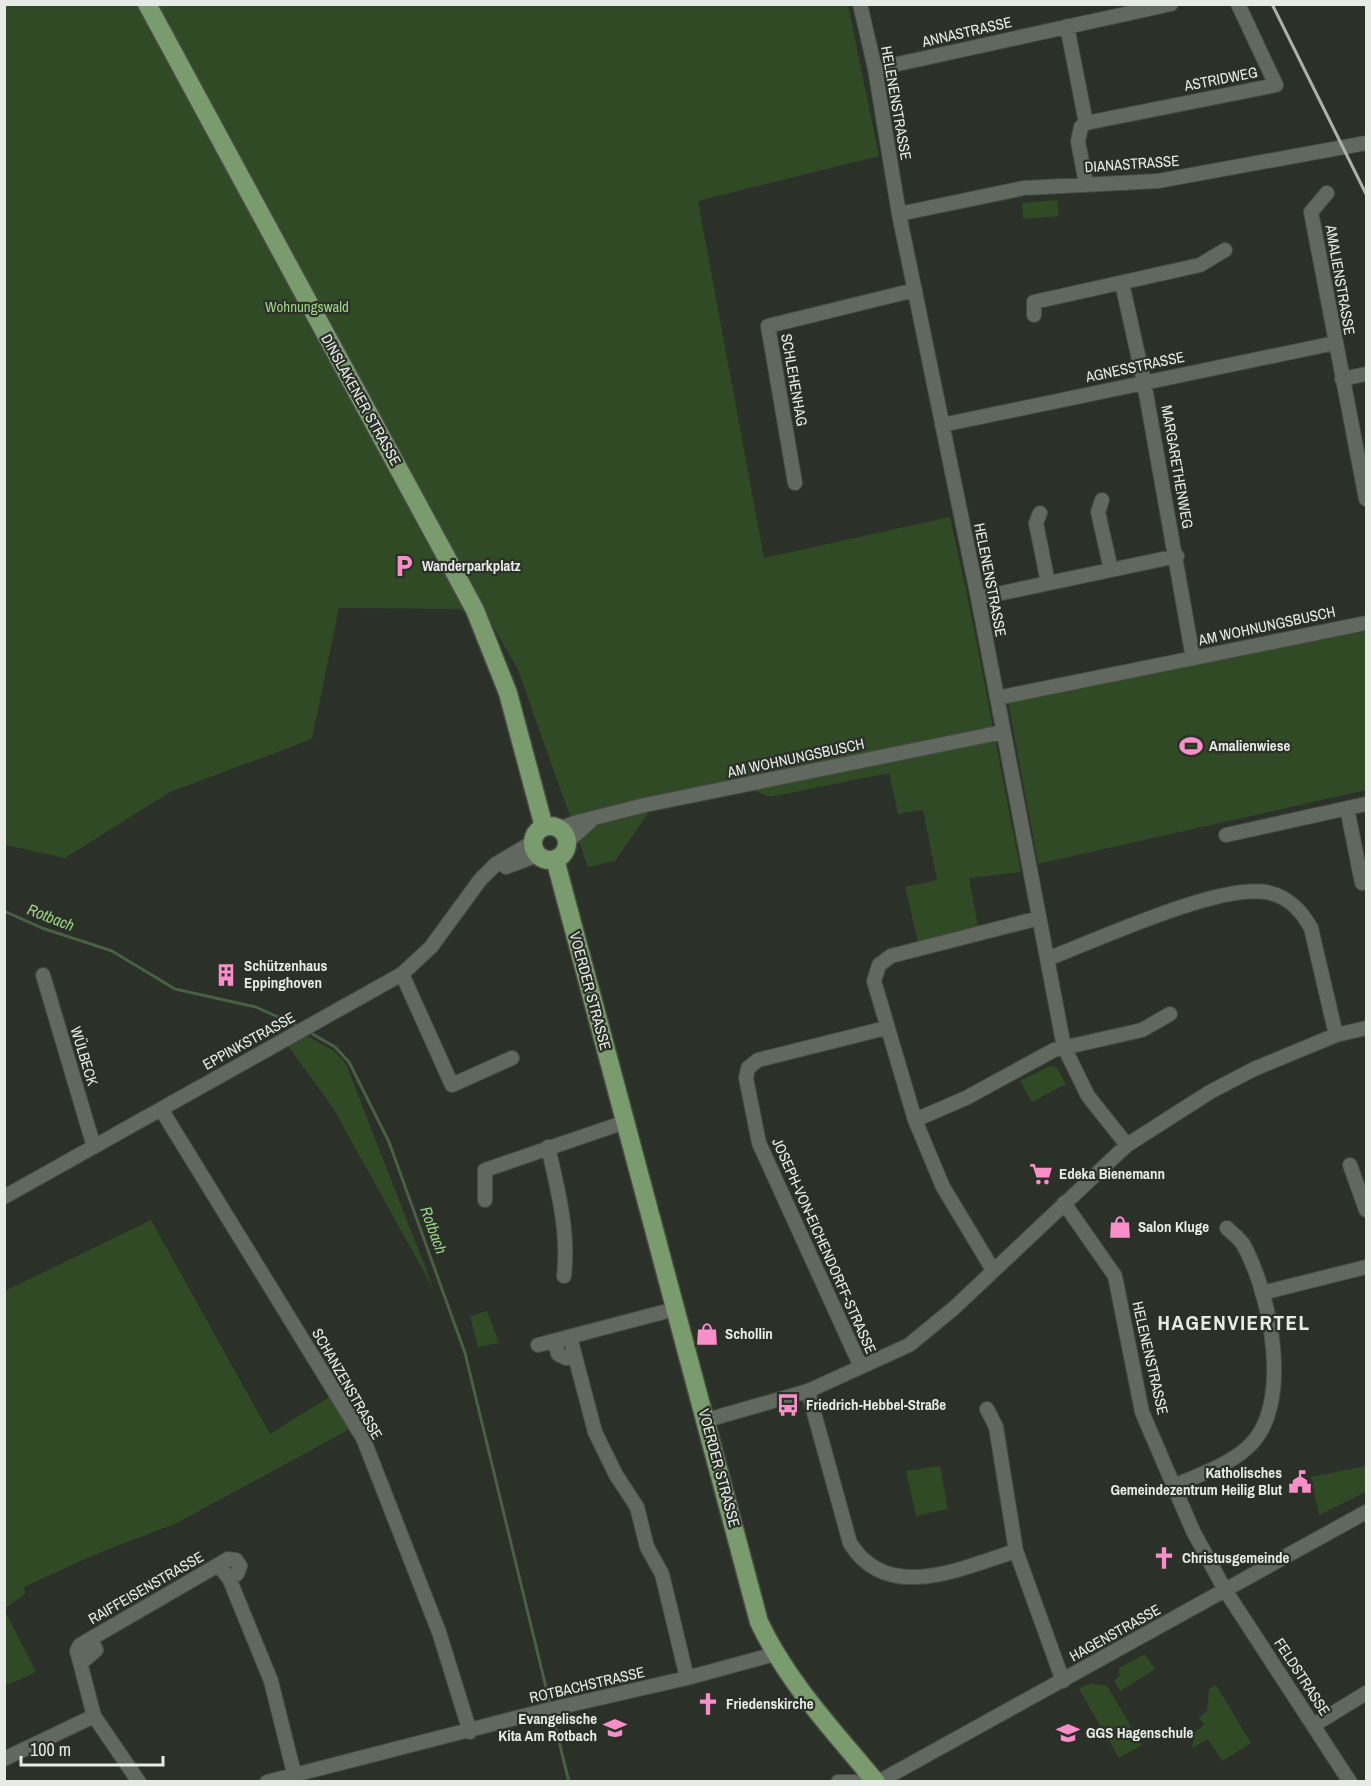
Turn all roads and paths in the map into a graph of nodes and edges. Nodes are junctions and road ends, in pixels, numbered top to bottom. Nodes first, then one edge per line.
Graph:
1 (147, 4) edge
2 (860, 4) edge
3 (1171, 4) edge
4 (1238, 4) edge
5 (1131, 9) edge
6 (1067, 26) junction
7 (875, 69) junction
8 (1086, 123) junction
9 (1366, 143) edge
10 (1086, 184) junction
11 (1327, 193) dead end
12 (899, 214) junction
13 (1225, 250) dead end
14 (1122, 283) junction
15 (915, 290) junction
16 (1034, 315) dead end
17 (1335, 343) junction
18 (1366, 374) edge
19 (1342, 379) junction
20 (1144, 382) junction
21 (942, 425) junction
22 (795, 483) dead end
23 (1366, 499) edge
24 (1102, 500) dead end
25 (1040, 513) dead end
26 (1177, 556) junction
27 (1111, 570) junction
28 (1048, 583) junction
29 (978, 598) junction
30 (1366, 623) edge
31 (1193, 658) junction
32 (997, 699) junction
33 (1003, 732) junction
34 (1366, 804) edge
35 (1347, 808) junction
36 (553, 827) junction
37 (1226, 835) dead end
38 (542, 852) junction
39 (1362, 883) dead end
40 (1039, 918) junction
41 (1047, 959) junction
42 (402, 974) junction
43 (43, 975) dead end
44 (1170, 1014) dead end
45 (886, 1028) junction
46 (1366, 1028) edge
47 (1336, 1035) junction
48 (1064, 1047) junction
49 (512, 1058) dead end
50 (161, 1109) junction
51 (915, 1120) junction
52 (625, 1122) junction
53 (1127, 1145) junction
54 (94, 1147) junction
55 (548, 1147) junction
56 (1350, 1166) dead end
57 (4, 1197) edge
58 (485, 1200) dead end
59 (1064, 1203) junction
60 (1366, 1210) edge
61 (1227, 1228) dead end
62 (1366, 1267) edge
63 (993, 1270) junction
64 (564, 1276) dead end
65 (1262, 1293) junction
66 (675, 1309) junction
67 (570, 1337) junction
68 (555, 1341) junction
69 (538, 1345) dead end
70 (575, 1357) junction
71 (861, 1368) junction
72 (808, 1391) junction
73 (987, 1409) dead end
74 (707, 1420) junction
75 (1174, 1486) junction
76 (1366, 1512) edge
77 (1016, 1551) junction
78 (1226, 1590) junction
79 (775, 1654) junction
80 (687, 1678) junction
81 (1063, 1681) junction
82 (1366, 1693) edge
83 (94, 1716) junction
84 (1314, 1725) junction
85 (470, 1732) junction
86 (4, 1759) edge
87 (294, 1773) junction
88 (139, 1782) edge
89 (267, 1782) edge
90 (838, 1782) edge
91 (870, 1782) edge
92 (877, 1782) edge
93 (1350, 1782) edge

1 - 36 main road, DINSLAKENER STRASSE
2 - 7 street, HELENENSTRASSE
3 - 5 street, ANNASTRASSE
4 - 8 street, ASTRIDWEG
5 - 6 street, ANNASTRASSE
6 - 7 street, ANNASTRASSE
6 - 8 street
7 - 12 street, HELENENSTRASSE
8 - 10 street
9 - 10 street, DIANASTRASSE
10 - 12 street, DIANASTRASSE
11 - 17 street, AMALIENSTRASSE
12 - 15 street, HELENENSTRASSE
13 - 14 street
14 - 16 street
14 - 20 street, MARGARETHENWEG
15 - 21 street, HELENENSTRASSE
15 - 22 street, SCHLEHENHAG
17 - 19 street, AMALIENSTRASSE
17 - 20 street, AGNESSTRASSE
18 - 19 street
19 - 23 street, AMALIENSTRASSE
20 - 21 street, AGNESSTRASSE
20 - 26 street, MARGARETHENWEG
21 - 29 street, HELENENSTRASSE
24 - 27 street
25 - 28 street
26 - 27 street
26 - 31 street, MARGARETHENWEG
27 - 28 street
28 - 29 street
29 - 32 street, HELENENSTRASSE
30 - 31 street, AM WOHNUNGSBUSCH
31 - 32 street, AM WOHNUNGSBUSCH
32 - 33 street, HELENENSTRASSE
33 - 36 street, AM WOHNUNGSBUSCH
33 - 40 street, HELENENSTRASSE
34 - 35 street
35 - 37 street
35 - 39 street
36 - 38 main road
36 - 38 main road
38 - 42 street, EPPINKSTRASSE
38 - 52 main road, VOERDER STRASSE
40 - 41 street, HELENENSTRASSE
40 - 45 street
41 - 47 street
41 - 48 street, HELENENSTRASSE
42 - 49 street
42 - 50 street, EPPINKSTRASSE
43 - 54 street, WÜLBECK
44 - 48 street
45 - 51 street
45 - 71 street, JOSEPH-VON-EICHENDORFF-STRASSE
46 - 47 street
47 - 53 street
48 - 51 street
48 - 53 street, HELENENSTRASSE
50 - 54 street, EPPINKSTRASSE
50 - 85 street, SCHANZENSTRASSE
51 - 63 street
52 - 55 street
52 - 66 main road, VOERDER STRASSE
53 - 59 street
54 - 57 street, EPPINKSTRASSE
55 - 58 street
55 - 64 street
56 - 60 street
59 - 63 street
59 - 75 street, HELENENSTRASSE
61 - 65 street
62 - 65 street
63 - 71 street
65 - 75 street
66 - 67 street
66 - 74 main road, VOERDER STRASSE
67 - 68 street
67 - 70 street
68 - 69 street
68 - 70 street
70 - 80 street
71 - 72 street
72 - 74 street
72 - 77 street
73 - 77 street
74 - 79 main road, VOERDER STRASSE
75 - 78 street, HELENENSTRASSE
76 - 78 street, HAGENSTRASSE
77 - 81 street
78 - 81 street, HAGENSTRASSE
78 - 84 street, FELDSTRASSE
79 - 80 street, ROTBACHSTRASSE
79 - 92 main road, VOERDER STRASSE
80 - 85 street, ROTBACHSTRASSE
81 - 92 street, HAGENSTRASSE
82 - 84 street
83 - 86 street
83 - 87 street, RAIFFEISENSTRASSE
83 - 88 street, RAIFFEISENSTRASSE
84 - 93 street, FELDSTRASSE
85 - 87 street, ROTBACHSTRASSE
87 - 89 street, ROTBACHSTRASSE
90 - 91 street

